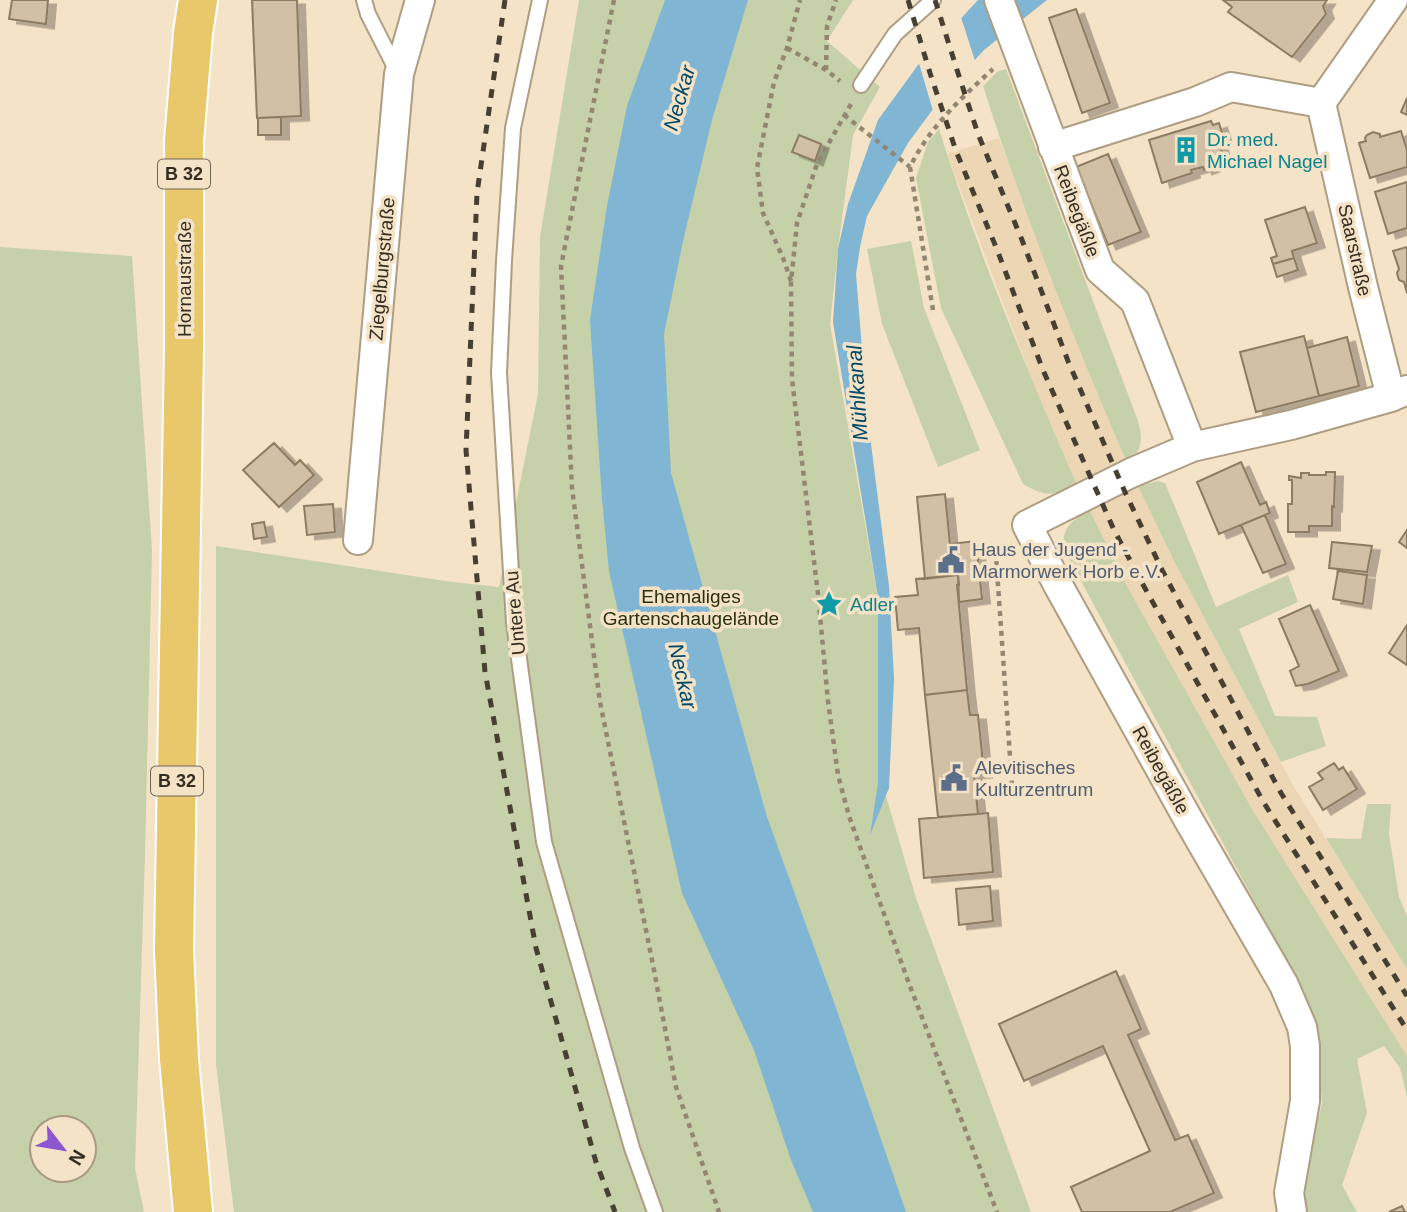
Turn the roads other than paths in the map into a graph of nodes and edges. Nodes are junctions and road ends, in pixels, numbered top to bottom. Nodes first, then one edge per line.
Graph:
1 (198, 0) edge
2 (364, 0) edge
3 (420, 0) edge
4 (540, 0) edge
5 (933, 0) edge
6 (999, 0) edge
7 (1393, 0) edge
8 (399, 75) junction
9 (859, 90) road end
10 (1321, 103) junction
11 (1053, 147) junction
12 (1399, 393) edge
13 (1192, 447) junction
14 (358, 540) dead end
15 (1290, 1203) edge
16 (193, 1212) edge
17 (655, 1212) edge

1 - 16 main road, Hornaustraße / B 32
2 - 8 lane
3 - 8 street, Ziegelburgstraße
4 - 17 lane, Untere Au
5 - 9 lane
6 - 11 street, Reibegäßle
7 - 10 street
8 - 14 street, Ziegelburgstraße
10 - 11 street
10 - 12 street, Saarstraße
11 - 13 street, Reibegäßle
12 - 13 street
13 - 15 street, Reibegäßle

